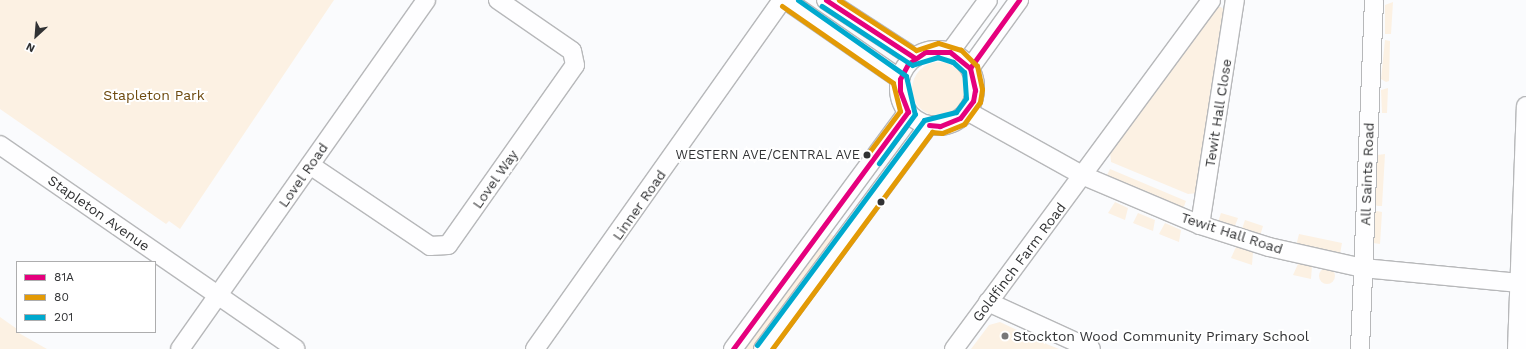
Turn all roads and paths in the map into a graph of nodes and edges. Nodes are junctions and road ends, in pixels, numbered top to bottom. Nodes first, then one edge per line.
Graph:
1 (426, 0) edge
2 (498, 0) edge
3 (782, 0) edge
4 (786, 0) edge
5 (826, 0) edge
6 (988, 0) edge
7 (1019, 0) edge
8 (1211, 0) edge
9 (1235, 0) edge
10 (1374, 0) edge
11 (950, 52) junction
12 (915, 58) junction
13 (970, 68) junction
14 (900, 79) junction
15 (1526, 106) edge
16 (967, 111) junction
17 (908, 112) junction
18 (929, 125) junction
19 (0, 145) edge
20 (310, 165) junction
21 (1084, 176) junction
22 (1200, 226) junction
23 (1363, 268) junction
24 (1519, 283) junction
25 (218, 295) junction
26 (988, 302) junction
27 (180, 349) edge
28 (296, 349) edge
29 (535, 349) edge
30 (733, 349) edge
31 (763, 349) edge
32 (954, 349) edge
33 (1091, 349) edge
34 (1360, 349) edge
35 (1518, 349) edge

1 - 20 street, Lovel Road
2 - 20 street, Lovel Way
3 - 29 street, Linner Road
4 - 14 street
5 - 12 street
6 - 11 street
7 - 13 street
8 - 21 street
9 - 22 street, Tewit Hall Close
10 - 23 street, All Saints Road
11 - 12 street
11 - 13 street
12 - 14 street
13 - 16 street
14 - 17 street
15 - 24 street
16 - 18 street
16 - 21 street, Tewit Hall Road
17 - 18 street
17 - 30 street
18 - 31 street
19 - 25 street, Stapleton Avenue
20 - 25 street, Lovel Road
21 - 22 street, Tewit Hall Road
21 - 26 street, Goldfinch Farm Road
22 - 23 street, Tewit Hall Road
23 - 24 street, Tewit Hall Road
23 - 34 street, All Saints Road
24 - 35 street
25 - 27 street, Lovel Road
25 - 28 street, Stapleton Avenue
26 - 32 street, Goldfinch Farm Road
26 - 33 street

